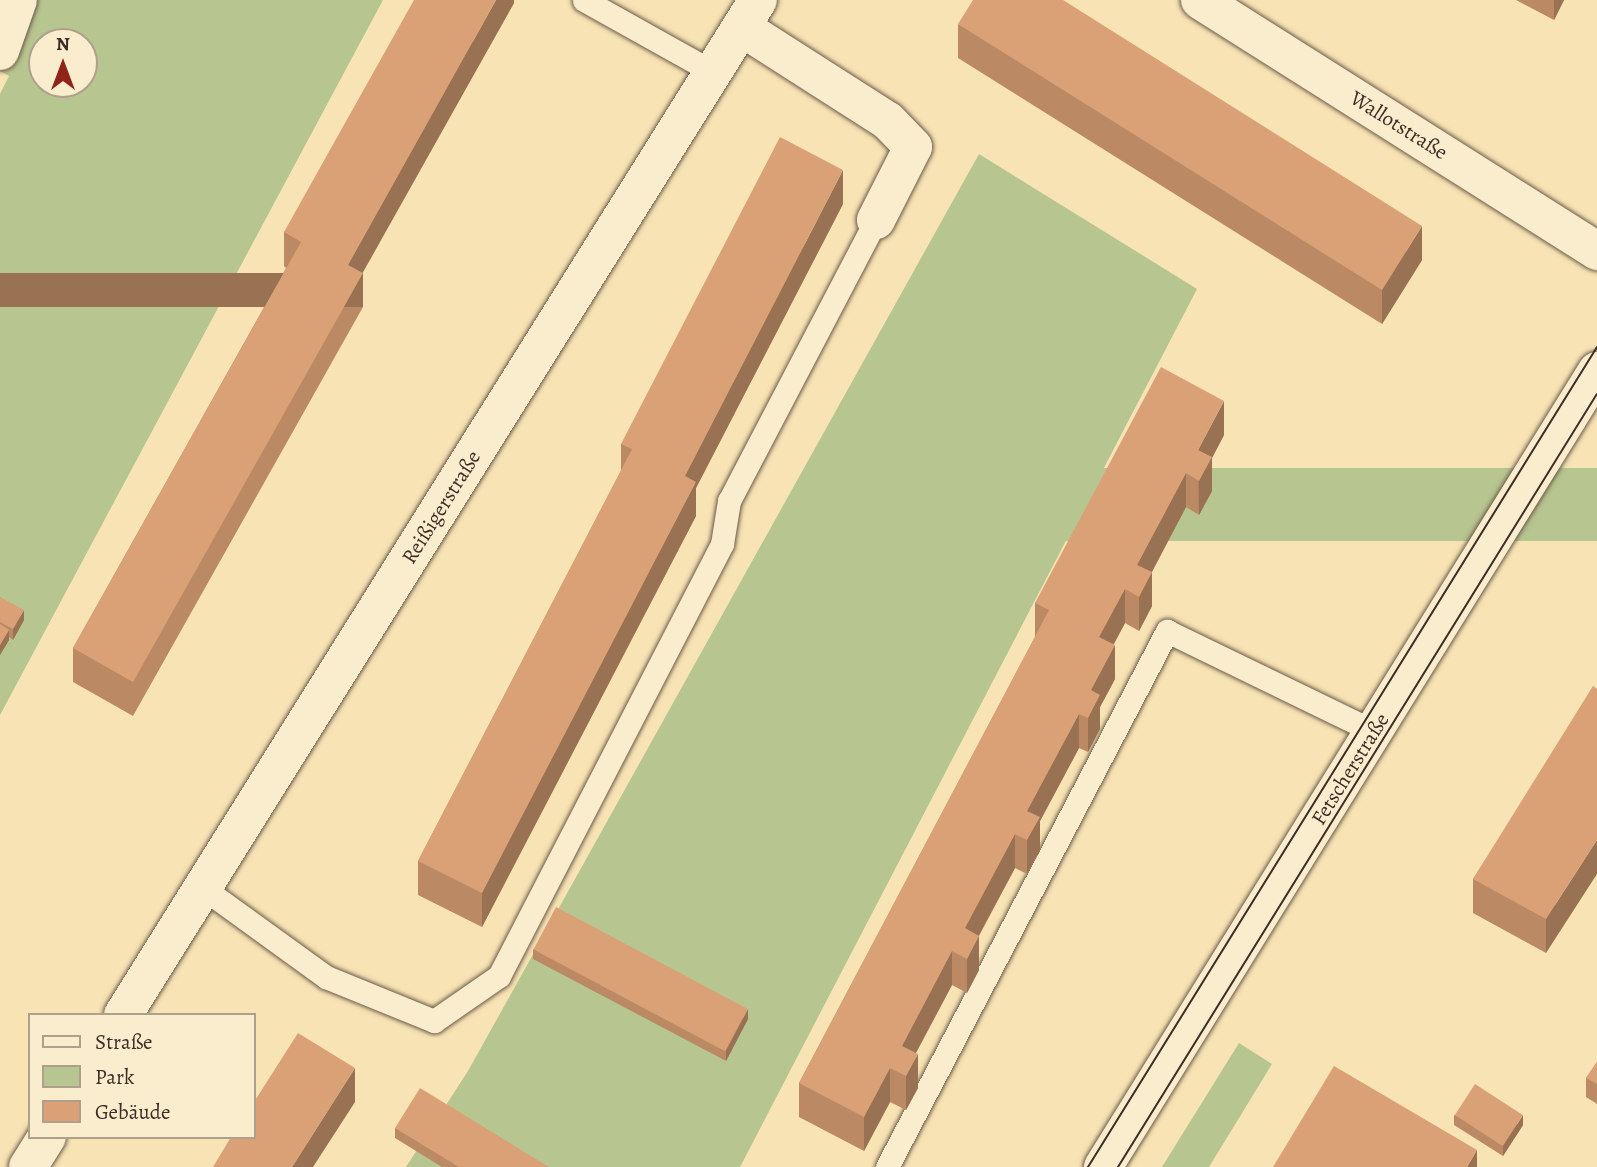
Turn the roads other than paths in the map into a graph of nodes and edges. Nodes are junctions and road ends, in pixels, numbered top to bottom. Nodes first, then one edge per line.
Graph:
1 (18, 0) edge
2 (584, 0) edge
3 (1200, 0) edge
4 (750, 14) edge
5 (0, 51) edge
6 (713, 72) junction
7 (876, 220) joint
8 (1597, 251) edge
9 (1597, 371) edge
10 (1373, 731) junction
11 (203, 888) junction
12 (124, 1013) edge
13 (46, 1139) edge
14 (28, 1167) edge
15 (887, 1167) edge
16 (1103, 1167) edge

1 - 5 street
2 - 6 lane
3 - 8 street, Wallotstraße
4 - 6 street, Reißigerstraße
4 - 7 street
6 - 11 street, Reißigerstraße
7 - 11 lane
9 - 10 street, Fetscherstraße
10 - 15 lane
10 - 16 street, Fetscherstraße
11 - 12 street, Reißigerstraße
13 - 14 street

